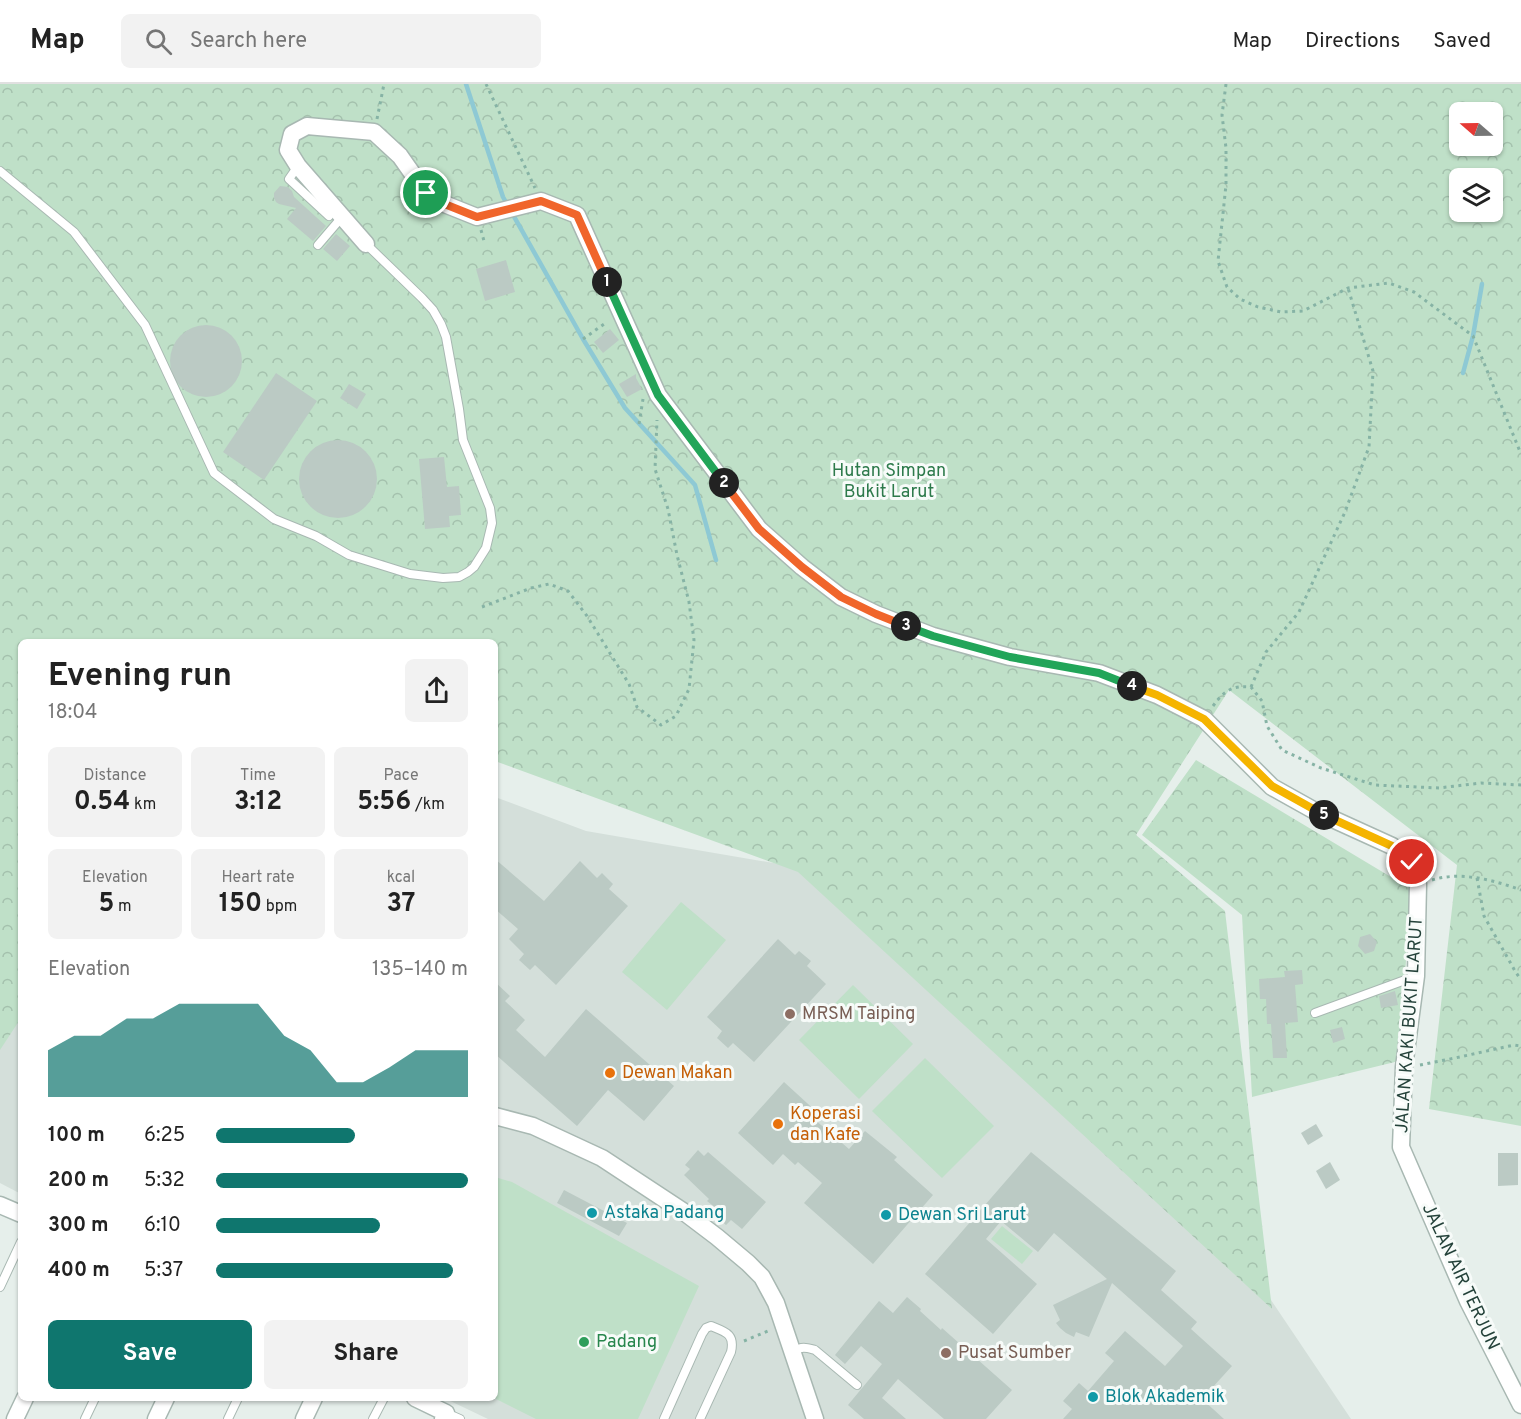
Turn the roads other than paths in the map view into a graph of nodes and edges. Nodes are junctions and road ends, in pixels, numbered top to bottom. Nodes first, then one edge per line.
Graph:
1 (0, 171) edge
2 (336, 217) junction
3 (366, 244) joint
4 (318, 245) dead end
5 (1416, 976) junction
6 (1315, 1013) dead end
7 (498, 1117) edge
8 (1401, 1147) joint
9 (0, 1205) edge
10 (18, 1213) edge
11 (18, 1248) edge
12 (0, 1287) edge
13 (794, 1356) junction
14 (857, 1385) dead end
15 (24, 1401) edge
16 (94, 1401) edge
17 (165, 1401) edge
18 (237, 1401) edge
19 (313, 1401) edge
20 (383, 1401) edge
21 (421, 1401) edge
22 (1521, 1405) edge
23 (450, 1417) edge
24 (15, 1419) edge
25 (86, 1419) edge
26 (156, 1419) edge
27 (228, 1419) edge
28 (304, 1419) edge
29 (374, 1419) edge
30 (664, 1419) edge
31 (700, 1419) edge
32 (815, 1419) edge

1 - 3 lane
2 - 3 street
2 - 4 lane
2 - 5 street, JALAN KAKI BUKIT LARUT
5 - 6 lane
5 - 8 street, JALAN KAKI BUKIT LARUT
7 - 13 street
8 - 22 street, JALAN AIR TERJUN
9 - 10 street
11 - 12 lane
13 - 14 lane
13 - 32 street
15 - 24 street
16 - 25 lane
17 - 26 street
18 - 27 lane
19 - 28 street
20 - 29 lane
21 - 23 street
30 - 31 lane

